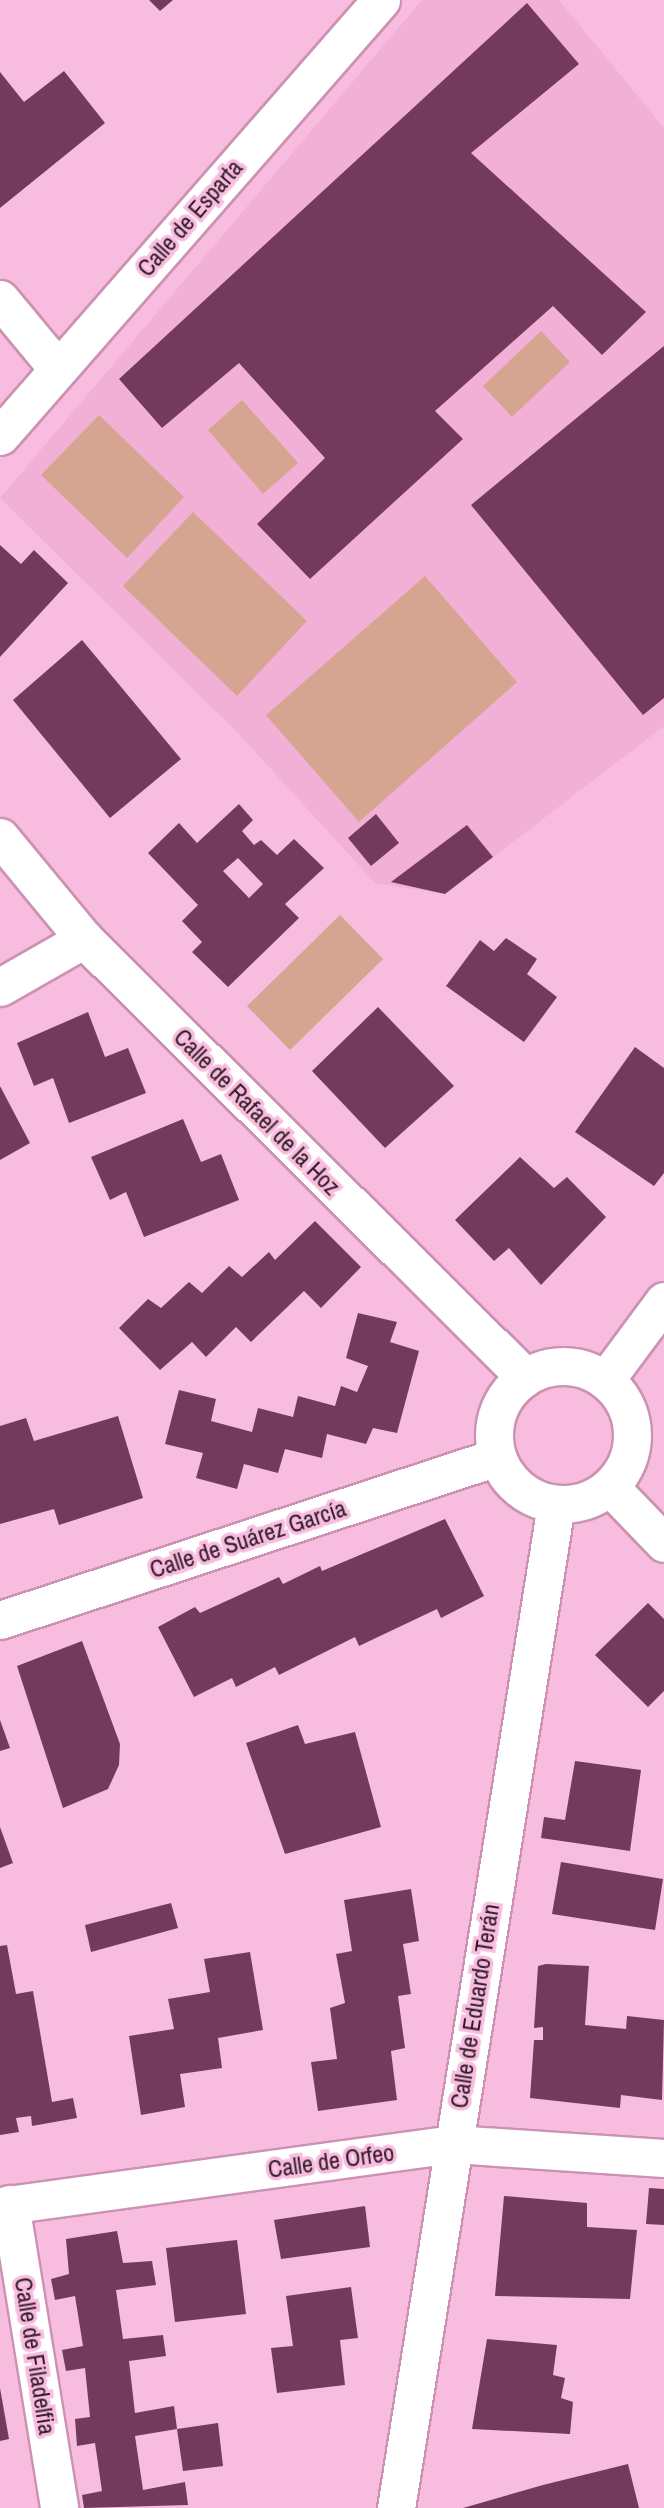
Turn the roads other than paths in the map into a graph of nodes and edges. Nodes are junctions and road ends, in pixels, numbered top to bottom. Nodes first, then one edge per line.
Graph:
1 (381, 0) edge
2 (0, 299) edge
3 (58, 369) junction
4 (0, 436) edge
5 (0, 837) edge
6 (84, 939) junction
7 (0, 987) edge
8 (664, 1301) edge
9 (525, 1377) junction
10 (606, 1379) junction
11 (497, 1457) junction
12 (610, 1487) junction
13 (556, 1505) junction
14 (664, 1543) edge
15 (0, 1620) edge
16 (453, 2144) junction
17 (664, 2158) edge
18 (5, 2205) edge
19 (59, 2508) edge
20 (396, 2508) edge

1 - 3 street, Calle de Esparta
2 - 3 street
3 - 4 street, Calle de Esparta
5 - 6 street, Calle de Rafael de la Hoz
6 - 7 street
6 - 9 street, Calle de Rafael de la Hoz
8 - 10 street
9 - 10 street
9 - 11 street
10 - 12 street
11 - 13 street
11 - 15 street, Calle de Suárez García
12 - 13 street
12 - 14 street
13 - 16 street, Calle de Eduardo Terán
16 - 17 street, Calle de Orfeo
16 - 18 street, Calle de Orfeo
16 - 20 street, Calle de Eduardo Terán
18 - 19 street, Calle de Filadelfia

